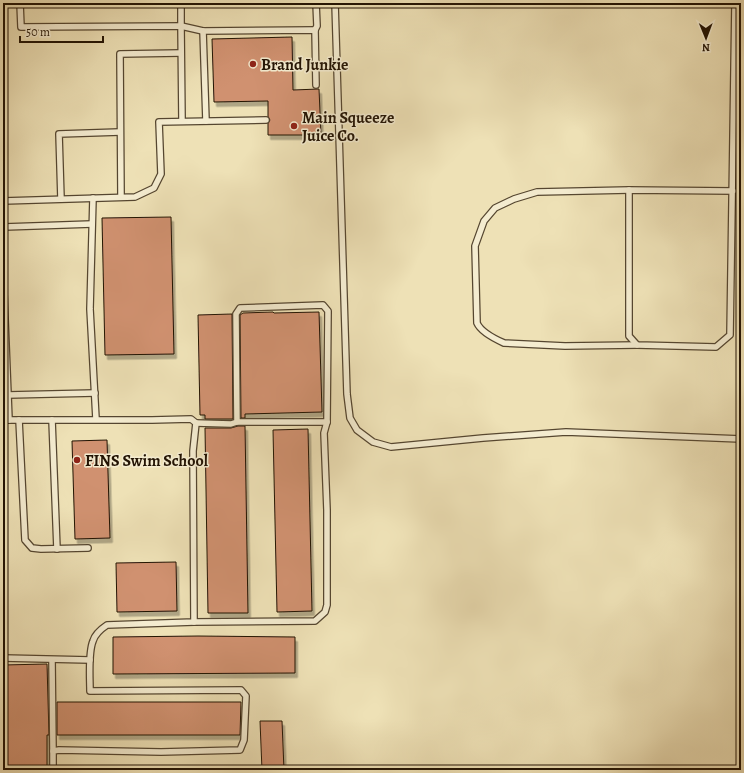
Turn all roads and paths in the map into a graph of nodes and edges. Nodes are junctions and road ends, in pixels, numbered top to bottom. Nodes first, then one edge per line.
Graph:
1 (20, 3) edge
2 (181, 3) edge
3 (316, 3) edge
4 (335, 3) edge
5 (735, 3) edge
6 (181, 26) junction
7 (315, 30) junction
8 (203, 31) junction
9 (180, 53) junction
10 (316, 85) dead end
11 (206, 120) junction
12 (266, 120) dead end
13 (182, 121) junction
14 (120, 132) junction
15 (629, 190) junction
16 (733, 191) junction
17 (121, 197) junction
18 (93, 198) junction
19 (61, 199) junction
20 (4, 201) edge
21 (92, 224) junction
22 (4, 227) junction
23 (637, 345) junction
24 (95, 393) junction
25 (8, 395) junction
26 (96, 419) junction
27 (6, 420) edge
28 (19, 420) junction
29 (52, 420) junction
30 (237, 422) junction
31 (327, 422) junction
32 (196, 423) junction
33 (741, 439) edge
34 (88, 548) dead end
35 (57, 549) junction
36 (194, 622) junction
37 (3, 658) edge
38 (52, 660) junction
39 (90, 660) junction
40 (53, 751) junction
41 (53, 770) edge

1 - 6 lane
2 - 6 lane
3 - 7 lane
4 - 33 lane
5 - 16 lane
6 - 8 lane
6 - 9 lane
7 - 8 lane
7 - 10 lane
8 - 11 lane
9 - 13 lane
9 - 14 lane
11 - 12 lane
11 - 13 lane
13 - 17 lane
14 - 17 lane
14 - 19 lane
15 - 16 lane
15 - 23 lane
15 - 23 lane
16 - 23 lane
17 - 18 lane
18 - 19 lane
18 - 21 lane
19 - 20 lane
20 - 22 lane
21 - 22 lane
21 - 24 lane
22 - 25 lane
24 - 25 lane
24 - 26 lane
25 - 27 lane
26 - 29 lane
26 - 32 lane
27 - 28 lane
28 - 29 lane
28 - 35 lane
29 - 35 lane
30 - 31 lane
30 - 31 lane
30 - 32 lane
31 - 36 lane
32 - 36 lane
34 - 35 lane
36 - 39 lane
37 - 38 lane
38 - 39 lane
38 - 40 lane
39 - 40 lane
40 - 41 lane

